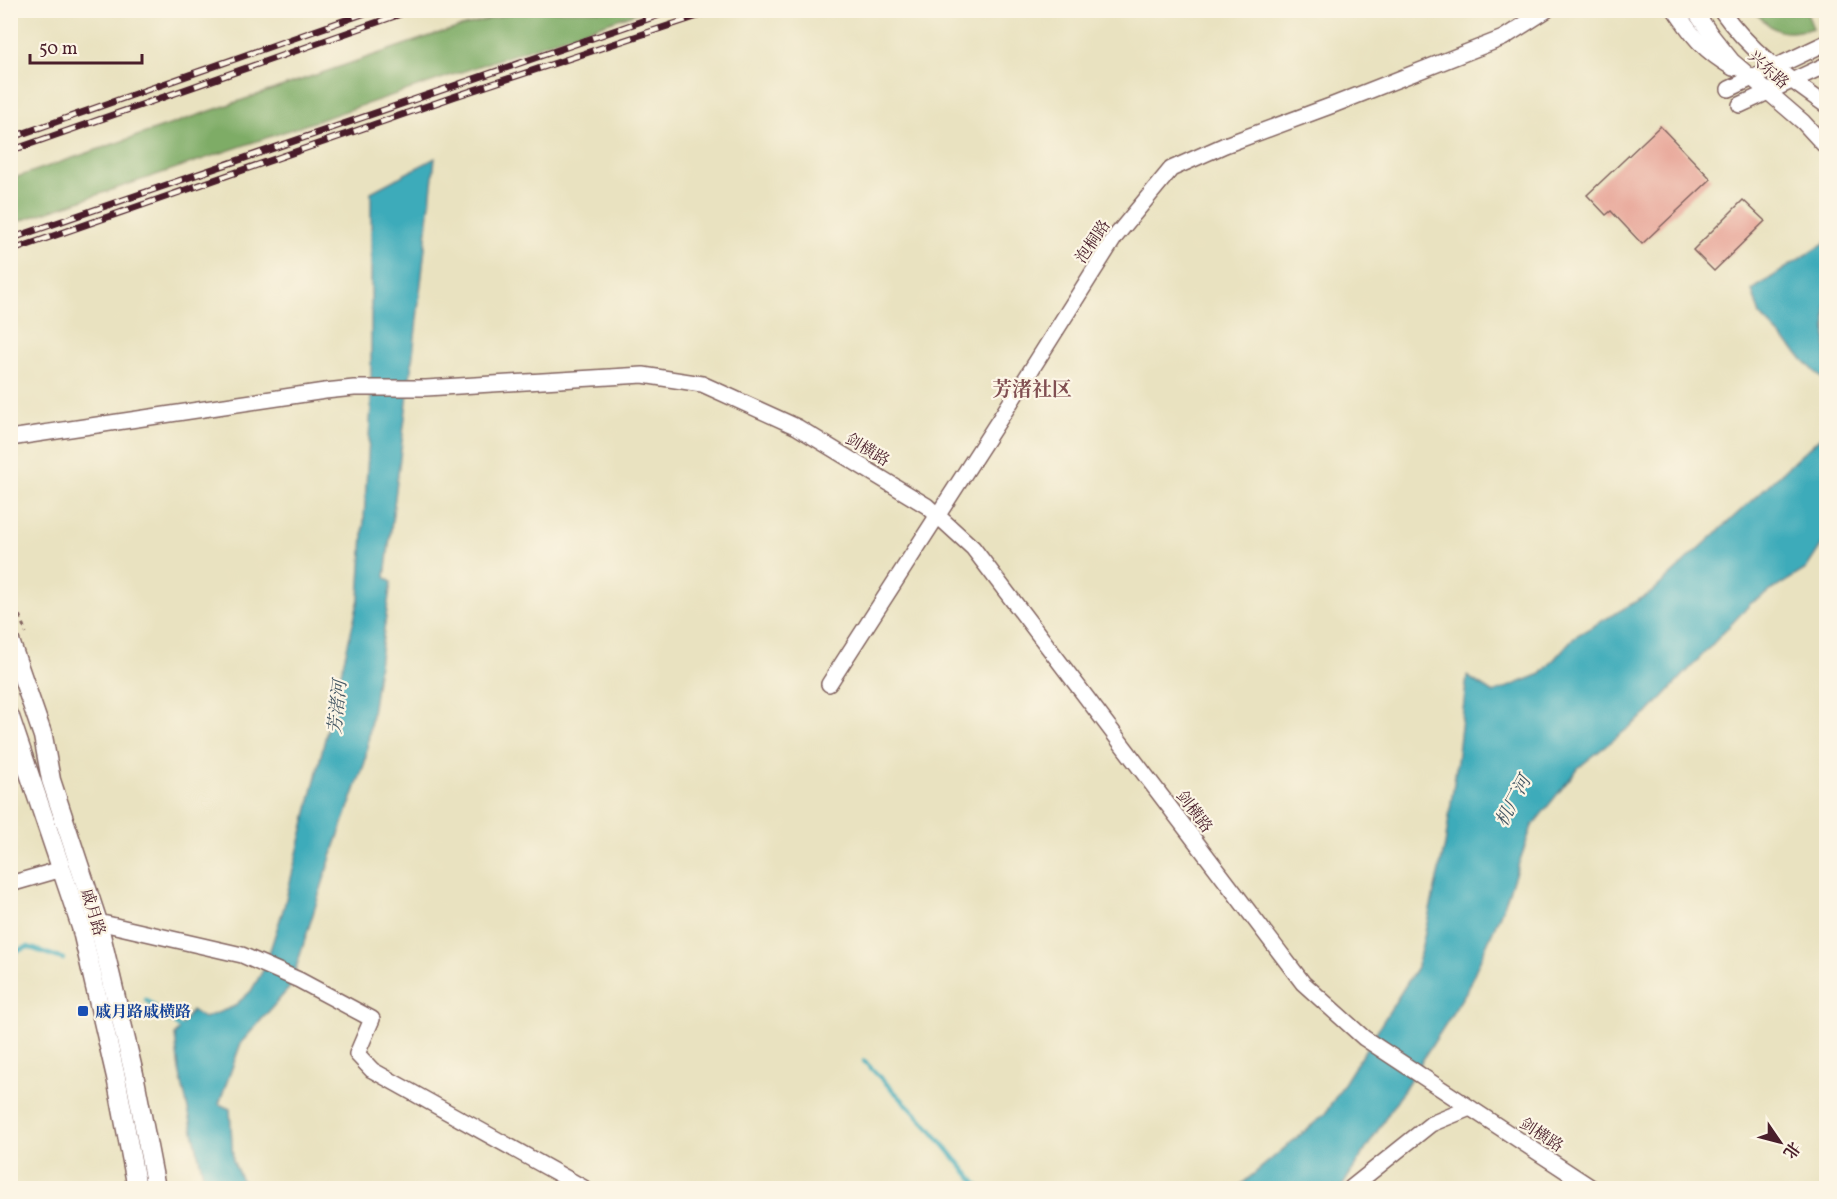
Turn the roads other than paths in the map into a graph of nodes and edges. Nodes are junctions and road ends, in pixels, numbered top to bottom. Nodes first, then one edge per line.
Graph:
1 (1547, 10) edge
2 (1675, 10) edge
3 (1694, 10) edge
4 (1721, 10) edge
5 (1827, 43) edge
6 (1827, 65) edge
7 (1774, 67) junction
8 (1752, 78) junction
9 (1791, 81) junction
10 (1729, 89) dead end
11 (1766, 92) junction
12 (1740, 105) dead end
13 (1827, 105) edge
14 (1827, 147) edge
15 (10, 438) edge
16 (937, 515) junction
17 (10, 641) edge
18 (829, 684) dead end
19 (10, 717) edge
20 (50, 757) junction
21 (18, 760) edge
22 (62, 869) junction
23 (10, 884) edge
24 (98, 922) junction
25 (1470, 1107) junction
26 (137, 1188) edge
27 (156, 1188) edge
28 (584, 1188) edge
29 (1352, 1188) edge
30 (1592, 1188) edge

1 - 16 street, 泡桐路
2 - 8 street
3 - 8 street, 兴东路
4 - 7 street, 兴东路
5 - 7 street
6 - 9 street
7 - 8 street
7 - 9 street, 兴东路
8 - 10 street
8 - 11 street, 兴东路
9 - 11 street
9 - 13 street, 兴东路
11 - 12 street
11 - 14 street, 兴东路
15 - 16 street, 剑横路
16 - 18 street, 泡桐路
16 - 25 street, 剑横路
17 - 20 main road, 戚月路
19 - 21 main road, 戚月路
20 - 21 main road
20 - 24 main road, 戚月路
21 - 22 main road, 戚月路
22 - 23 street
22 - 26 main road, 戚月路
24 - 27 main road, 戚月路
24 - 28 street
25 - 29 street
25 - 30 street, 剑横路

